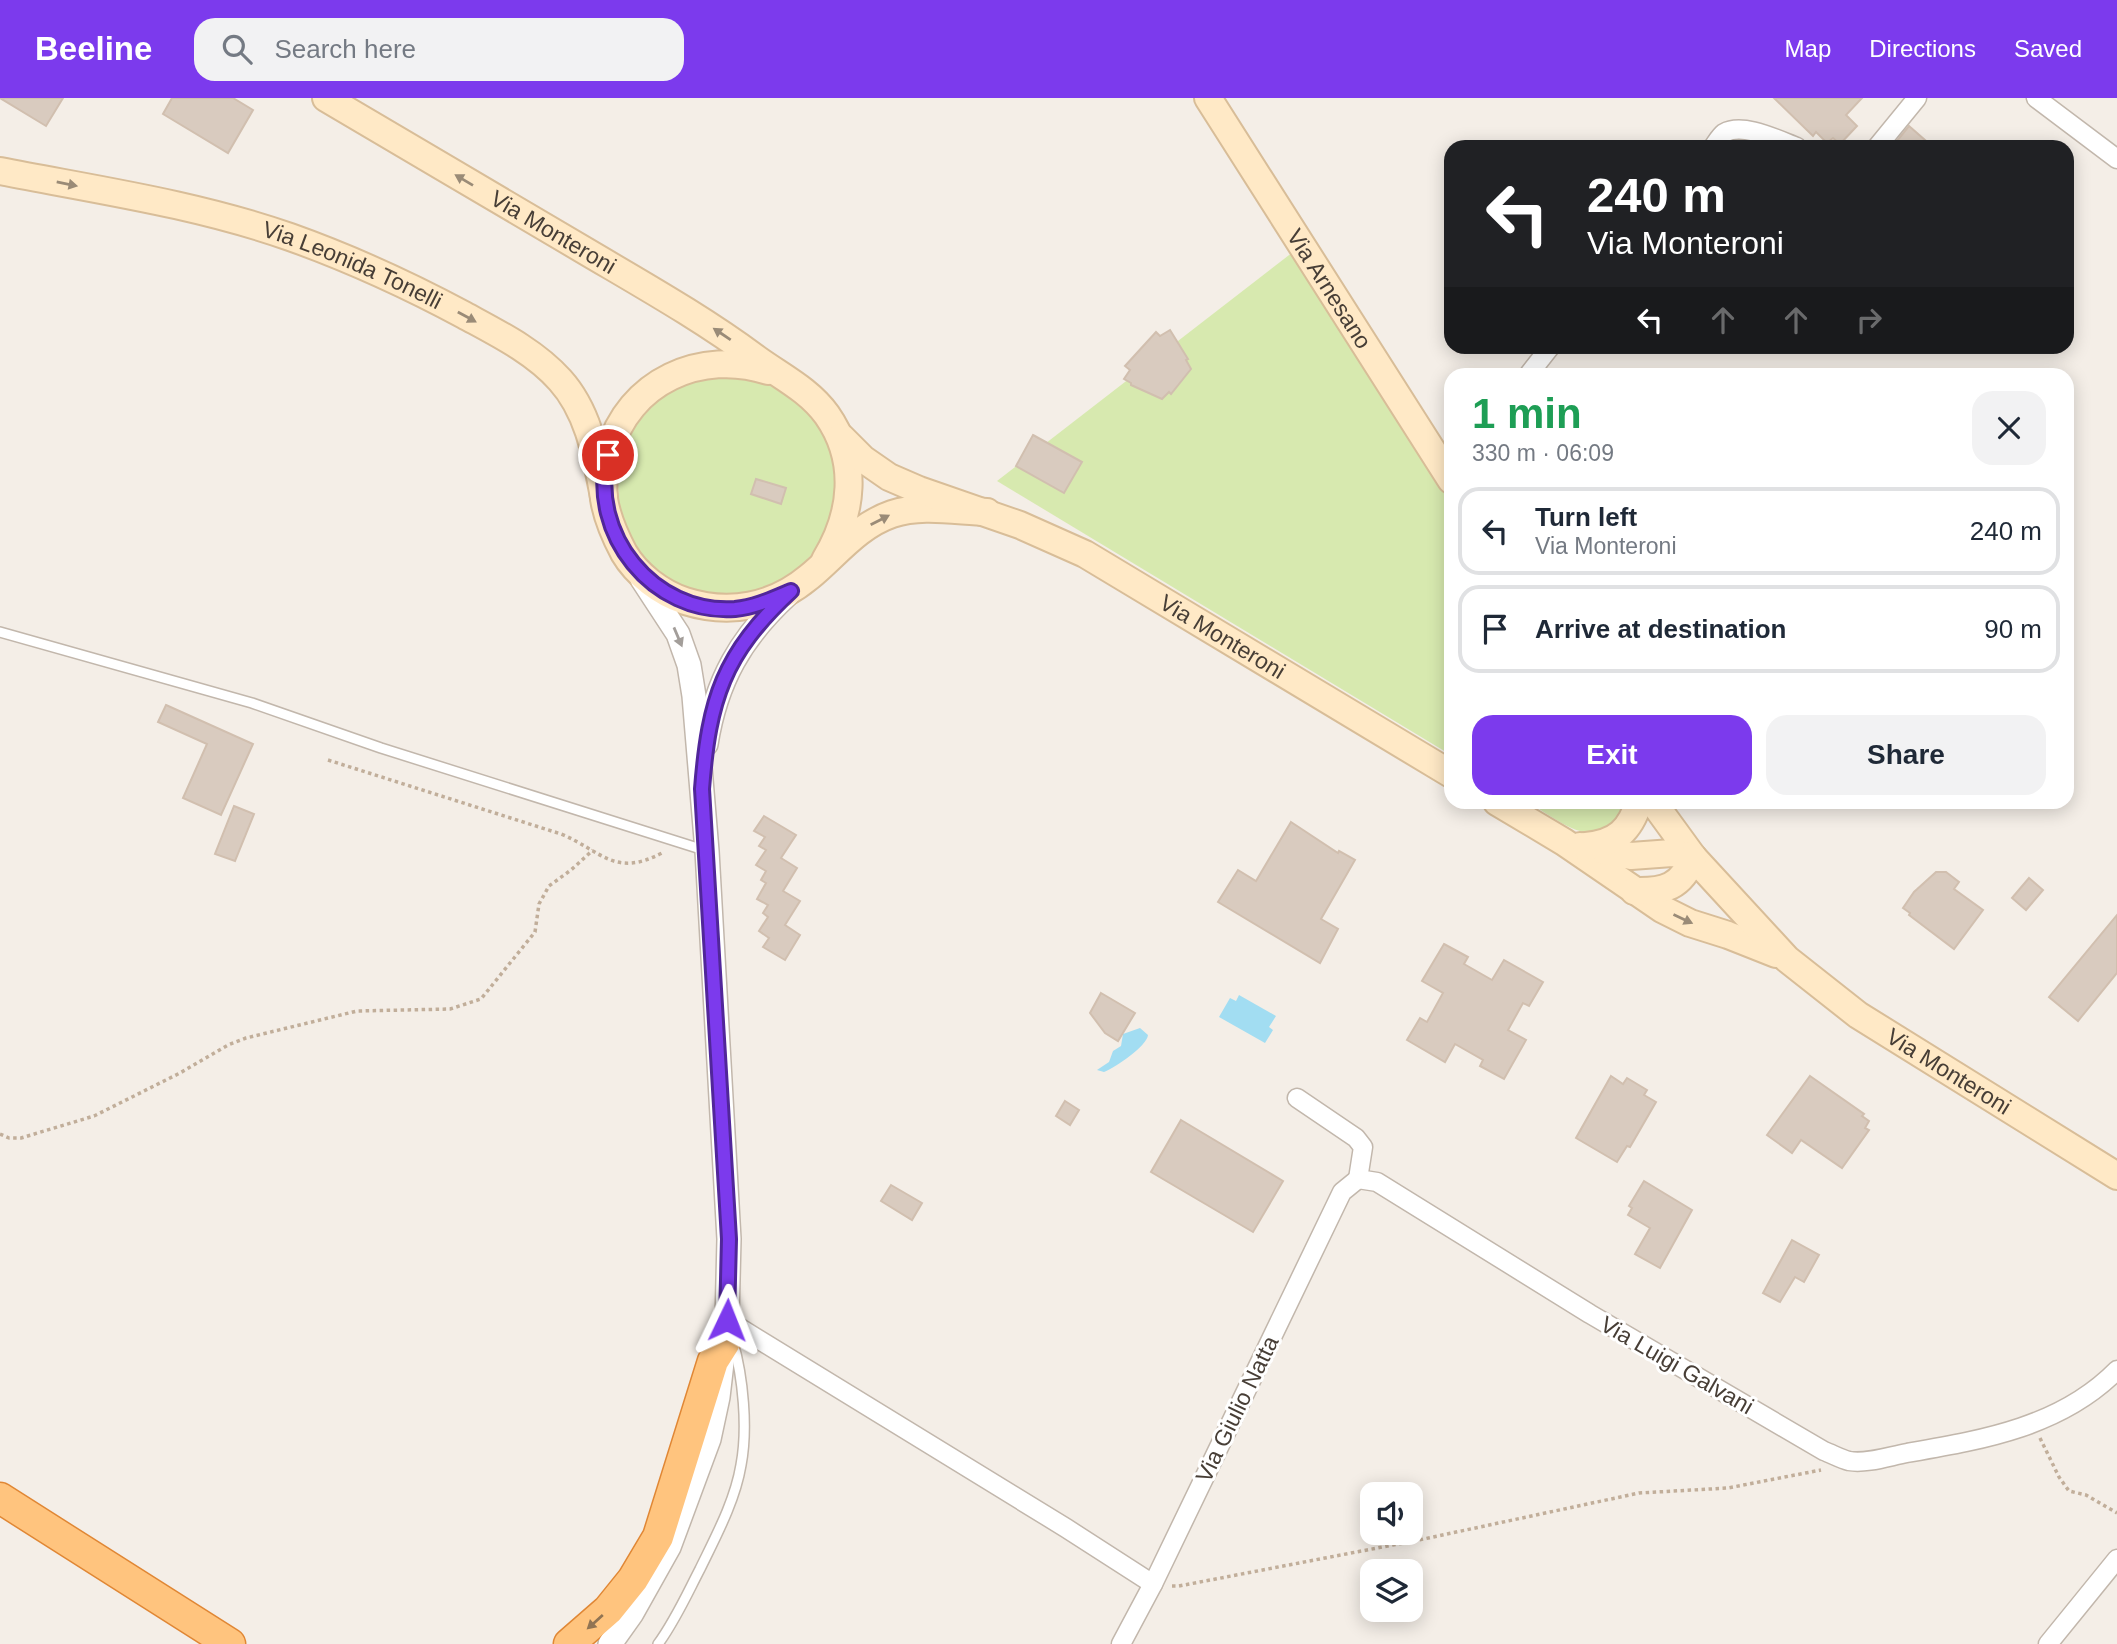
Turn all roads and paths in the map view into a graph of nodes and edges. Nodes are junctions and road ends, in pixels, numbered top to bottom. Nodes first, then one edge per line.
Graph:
1 (326, 98) edge
2 (1208, 98) edge
3 (1917, 98) edge
4 (2036, 98) edge
5 (1718, 140) edge
6 (1780, 140) edge
7 (1883, 140) edge
8 (2117, 159) edge
9 (0, 171) edge
10 (1545, 354) edge
11 (1534, 368) edge
12 (778, 374) junction
13 (837, 433) junction
14 (1444, 466) edge
15 (604, 497) junction
16 (987, 512) junction
17 (628, 560) junction
18 (825, 560) junction
19 (791, 591) junction
20 (0, 632) edge
21 (328, 760) dead end
22 (1444, 770) edge
23 (702, 789) junction
24 (1510, 809) edge
25 (1637, 809) edge
26 (1658, 809) edge
27 (678, 842) junction
28 (1573, 844) junction
29 (593, 850) junction
30 (707, 851) junction
31 (1693, 857) junction
32 (1634, 891) junction
33 (1787, 959) junction
34 (1297, 1098) dead end
35 (0, 1134) edge
36 (2117, 1176) edge
37 (1358, 1179) junction
38 (726, 1331) junction
39 (2117, 1370) edge
40 (2033, 1424) junction
41 (1850, 1461) junction
42 (0, 1498) edge
43 (2117, 1513) edge
44 (2117, 1559) edge
45 (1153, 1584) junction
46 (230, 1644) edge
47 (569, 1644) edge
48 (610, 1644) edge
49 (658, 1644) edge
50 (1121, 1644) edge
51 (2048, 1644) edge

12 -> 1 main road, Via Monteroni
2 - 14 main road, Via Arnesano
3 - 7 street
4 - 8 street
5 - 6 street
9 -> 15 main road, Via Leonida Tonelli
10 - 11 street
12 - 13 main road, Via Monteroni
12 - 15 main road, Via Monteroni
13 - 16 main road, Via Monteroni
13 - 18 main road, Via Monteroni
15 - 17 main road, Via Monteroni
18 -> 16 main road, Via Monteroni
16 - 22 main road, Via Monteroni
17 - 19 main road, Via Monteroni
17 -> 23 street
18 - 19 main road, Via Monteroni
19 - 23 street
20 - 27 lane
21 - 29 path
23 - 30 street
24 - 28 main road, Via Monteroni
25 - 28 main road
26 - 31 main road, Via Monteroni
27 - 29 path
27 - 30 lane
28 - 31 main road, Via Monteroni
28 - 32 main road, Via Monteroni
29 - 35 path
30 - 38 street
31 - 32 main road
31 - 33 main road, Via Monteroni
32 -> 33 main road, Via Monteroni
33 - 36 main road, Via Monteroni
34 - 37 street
37 - 41 street, Via Luigi Galvani
37 - 45 street, Via Giulio Natta
38 - 45 street
38 -> 47 highway
38 - 48 street
38 - 49 lane
39 - 40 street, Via Luigi Galvani
40 - 41 street, Via Luigi Galvani
40 - 43 path
41 - 45 path
42 - 46 highway
44 - 51 street
45 - 50 street, Via Giulio Natta

